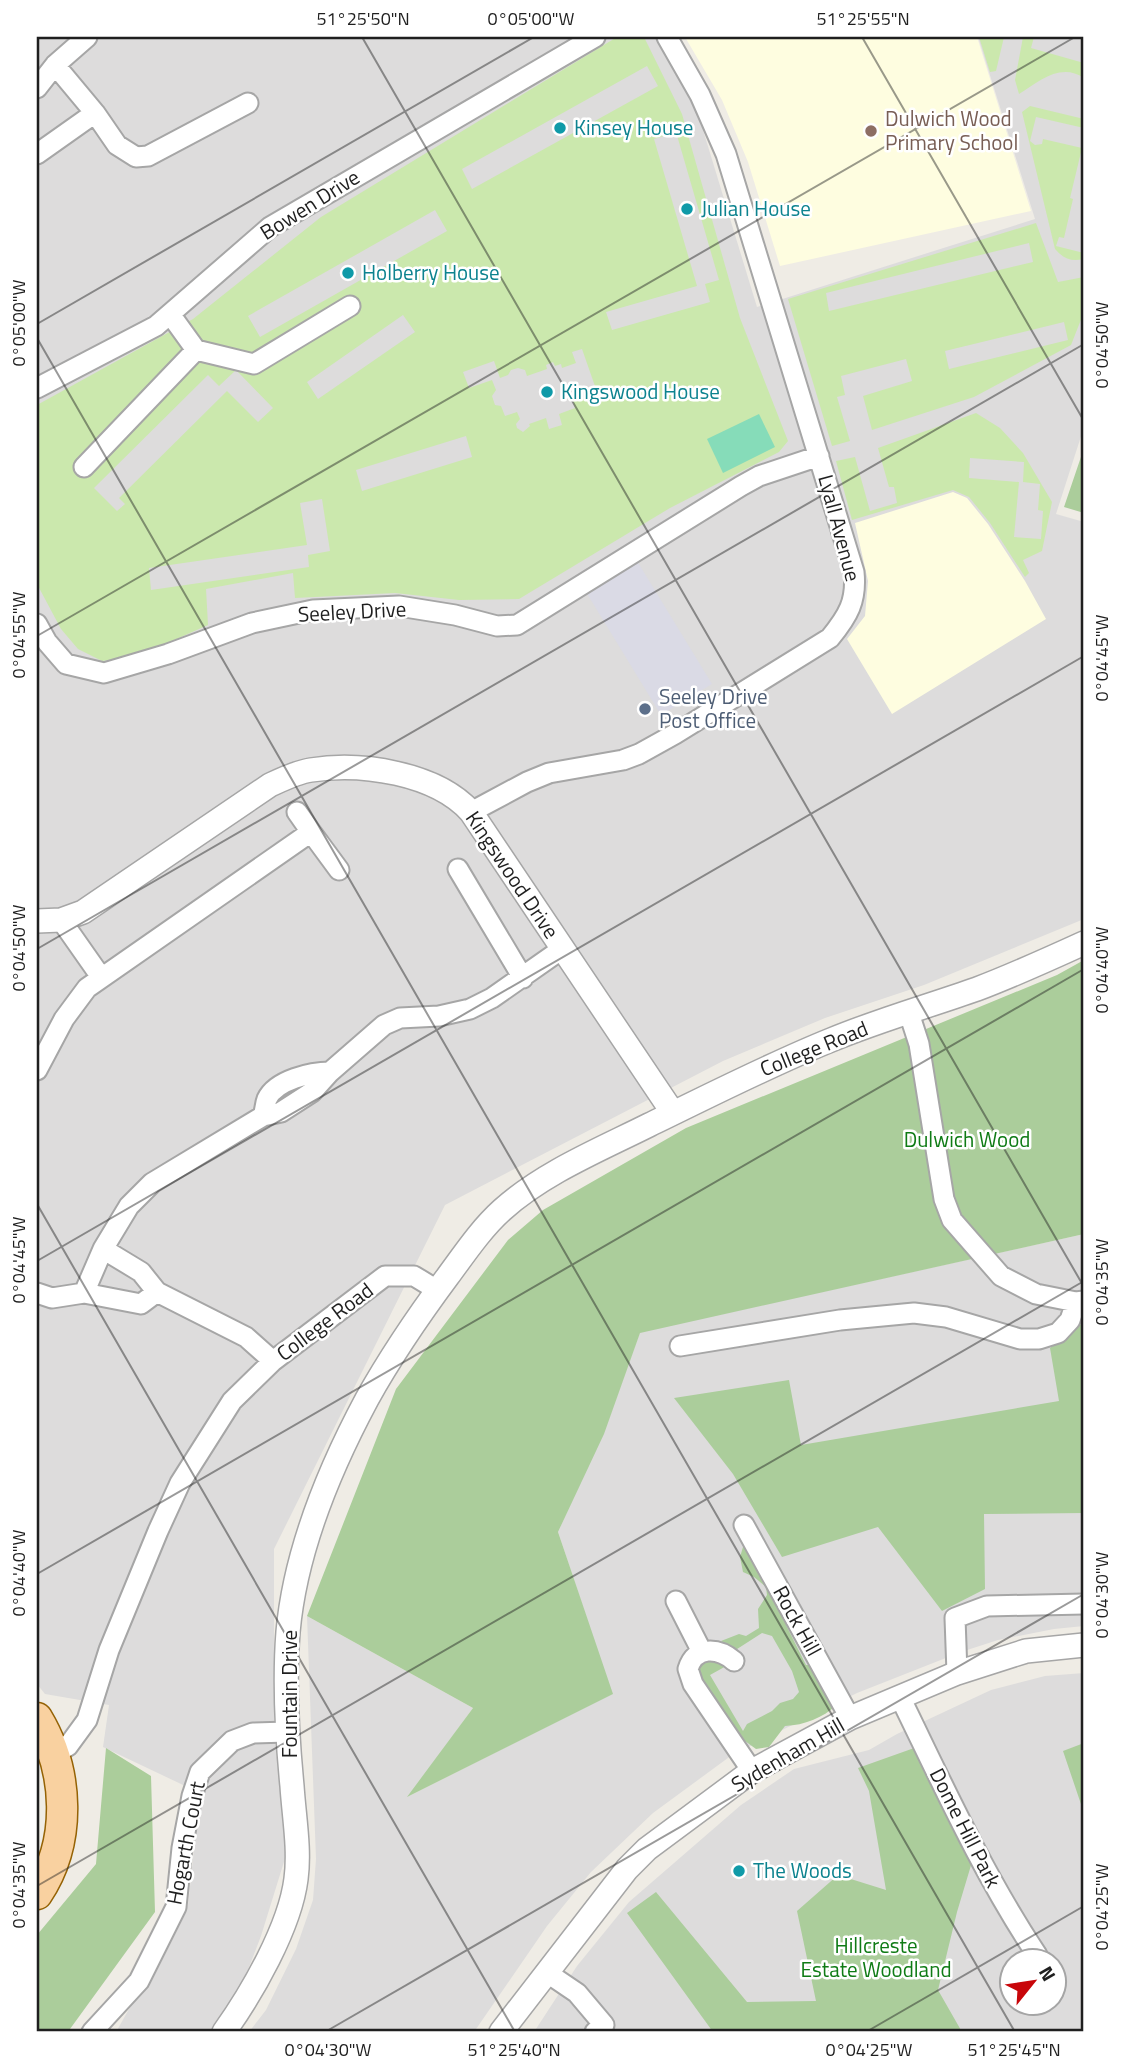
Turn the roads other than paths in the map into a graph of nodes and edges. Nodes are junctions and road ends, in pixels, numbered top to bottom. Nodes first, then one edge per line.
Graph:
1 (87, 37) edge
2 (595, 37) edge
3 (667, 37) edge
4 (55, 65) junction
5 (37, 88) edge
6 (248, 103) dead end
7 (96, 113) junction
8 (37, 153) edge
9 (350, 306) dead end
10 (170, 314) junction
11 (196, 350) junction
12 (37, 388) edge
13 (819, 456) junction
14 (84, 467) dead end
15 (37, 624) edge
16 (297, 812) dead end
17 (471, 812) junction
18 (311, 832) junction
19 (458, 869) dead end
20 (339, 870) dead end
21 (37, 920) edge
22 (61, 920) junction
23 (1084, 943) edge
24 (562, 949) junction
25 (101, 977) junction
26 (523, 978) junction
27 (909, 1013) junction
28 (37, 1070) edge
29 (673, 1113) junction
30 (103, 1250) junction
31 (438, 1290) junction
32 (157, 1292) junction
33 (37, 1293) edge
34 (84, 1293) junction
35 (1080, 1302) edge
36 (680, 1346) dead end
37 (273, 1361) junction
38 (744, 1525) dead end
39 (676, 1601) dead end
40 (1084, 1604) edge
41 (1084, 1645) edge
42 (702, 1652) junction
43 (734, 1661) dead end
44 (957, 1673) junction
45 (900, 1698) junction
46 (37, 1718) edge
47 (850, 1718) junction
48 (287, 1732) junction
49 (55, 1754) junction
50 (752, 1771) junction
51 (37, 1894) edge
52 (1031, 1946) edge
53 (546, 1972) junction
54 (92, 2032) edge
55 (224, 2032) edge
56 (501, 2032) edge
57 (595, 2032) edge

1 - 4 street
2 - 10 street, Bowen Drive
3 - 13 street, Lyall Avenue
4 - 5 street
4 - 7 street
6 - 7 street
7 - 8 street
9 - 11 street
10 - 11 street
10 - 12 street, Bowen Drive
11 - 14 street
13 - 15 street, Seeley Drive
13 - 17 street, Lyall Avenue
16 - 18 street
17 - 22 street, Kingswood Drive
17 - 24 street, Kingswood Drive
18 - 20 street
18 - 25 street
19 - 26 street
21 - 22 street, Kingswood Drive
22 - 25 street
23 - 27 street, College Road
24 - 26 street
24 - 29 street, Kingswood Drive
25 - 28 street
26 - 30 street
27 - 29 street, College Road
27 - 35 street
29 - 31 street, College Road
30 - 32 street
30 - 34 street
31 - 37 street, College Road
31 - 48 street, Fountain Drive
32 - 34 street
32 - 37 street
33 - 34 street
35 - 36 street
37 - 49 street, College Road
38 - 47 street, Rock Hill
39 - 42 street
40 - 44 street
41 - 44 street, Sydenham Hill
42 - 43 street
42 - 50 street
44 - 45 street, Sydenham Hill
45 - 47 street, Sydenham Hill
45 - 52 street, Dome Hill Park
46 - 49 main road
47 - 50 street, Sydenham Hill
48 - 54 street, Hogarth Court
48 - 55 street, Fountain Drive
49 - 51 main road
50 - 53 street, Sydenham Hill
53 - 56 street, Sydenham Hill
53 - 57 street

